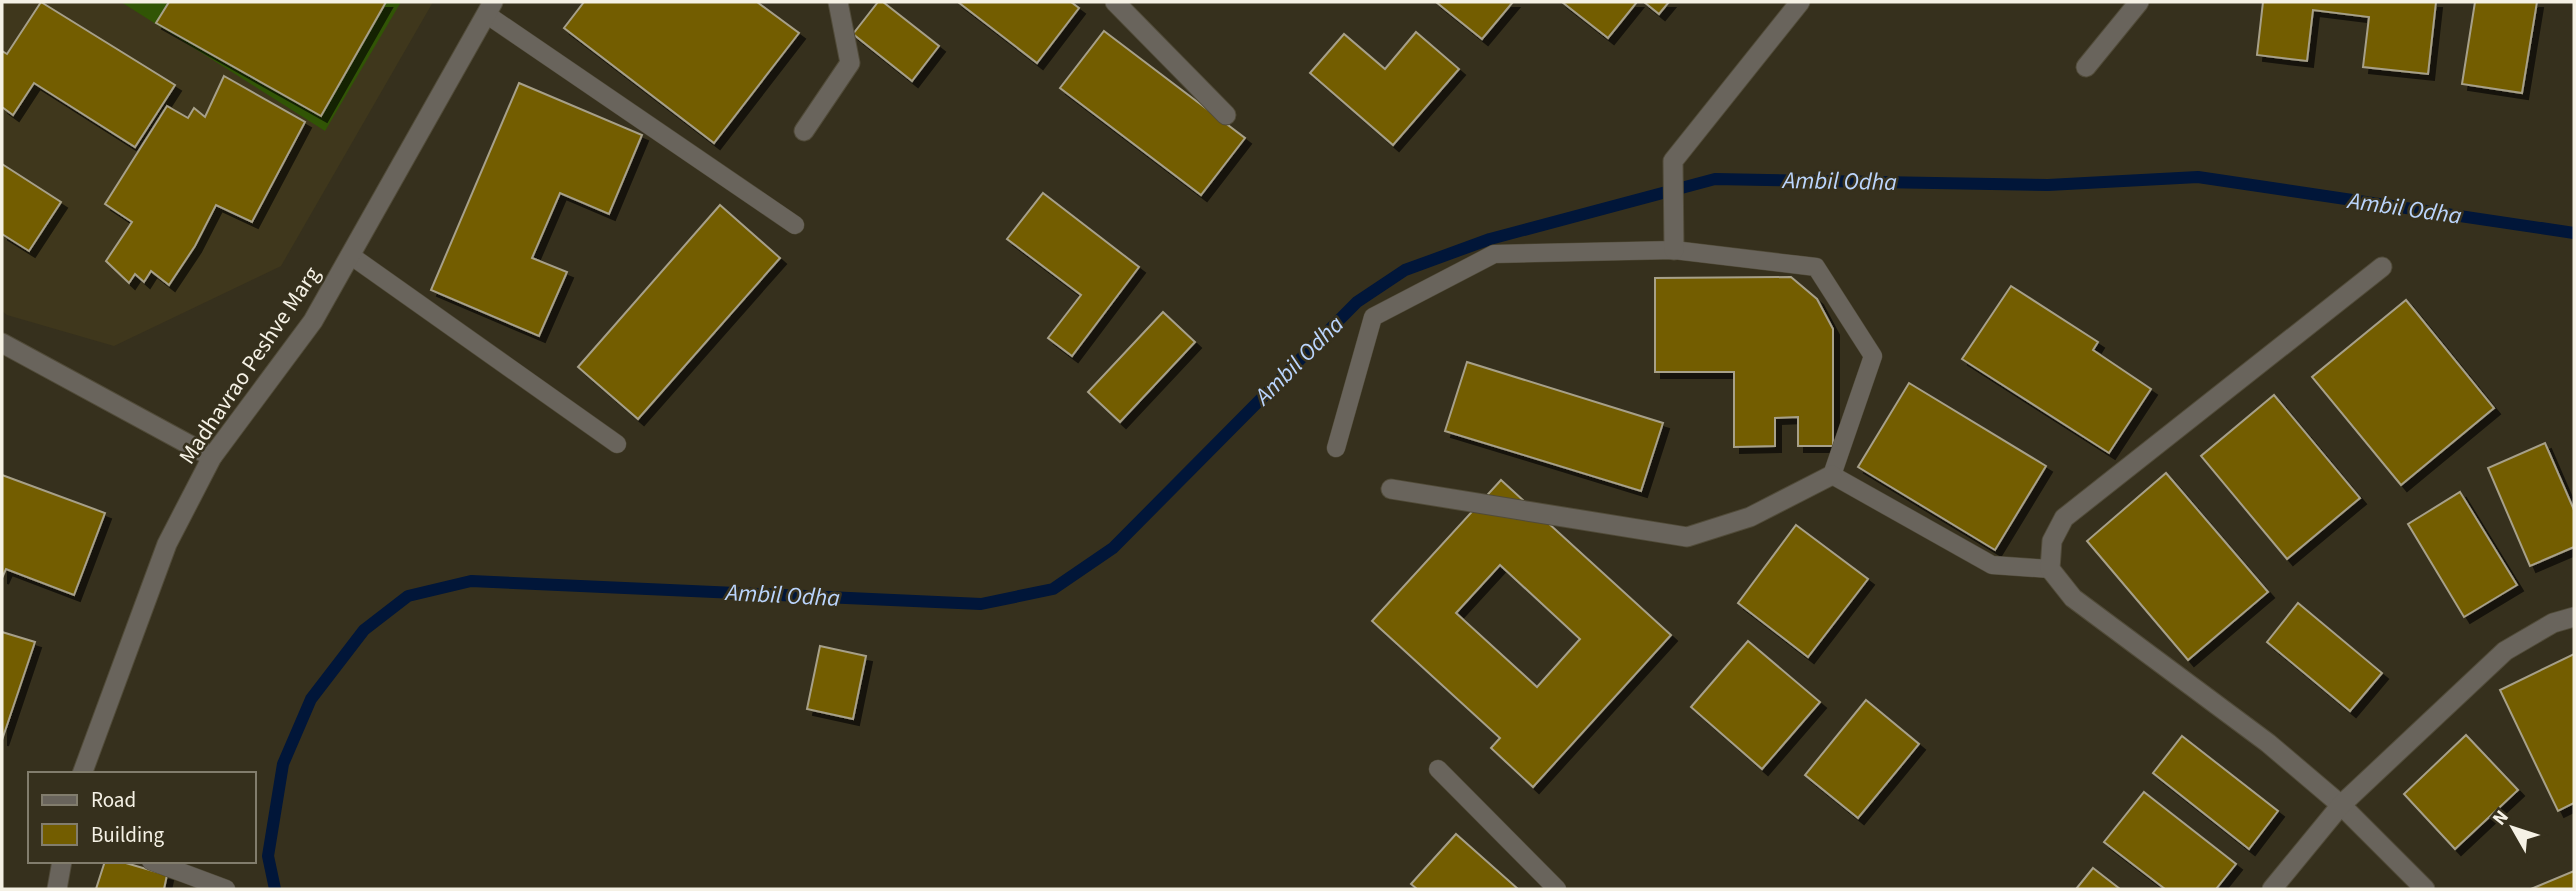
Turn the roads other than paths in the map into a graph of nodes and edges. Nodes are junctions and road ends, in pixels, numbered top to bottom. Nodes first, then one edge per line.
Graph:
1 (838, 2) edge
2 (1800, 2) edge
3 (2139, 2) edge
4 (1120, 3) edge
5 (490, 8) edge
6 (2085, 67) dead end
7 (1226, 115) dead end
8 (804, 131) dead end
9 (796, 225) dead end
10 (1674, 250) junction
11 (350, 255) junction
12 (2382, 267) dead end
13 (2, 344) edge
14 (617, 444) dead end
15 (1336, 448) dead end
16 (212, 457) junction
17 (1832, 474) junction
18 (1391, 489) dead end
19 (2050, 569) junction
20 (2574, 617) edge
21 (1438, 769) dead end
22 (83, 772) edge
23 (2342, 805) junction
24 (62, 863) edge
25 (156, 863) edge
26 (57, 889) edge
27 (226, 889) edge
28 (1557, 889) edge
29 (2272, 889) edge
30 (2425, 889) edge

1 - 8 street
2 - 10 street
3 - 6 street
4 - 7 street
5 - 9 lane
5 - 11 street, Madhavrao Peshve Marg
10 - 15 lane
10 - 17 lane
11 - 14 lane
11 - 16 street, Madhavrao Peshve Marg
12 - 19 street
13 - 16 street
16 - 22 street, Madhavrao Peshve Marg
17 - 18 street
17 - 19 lane
19 - 23 street
20 - 23 street
21 - 28 lane
23 - 29 street
23 - 30 street
24 - 26 street
25 - 27 lane

